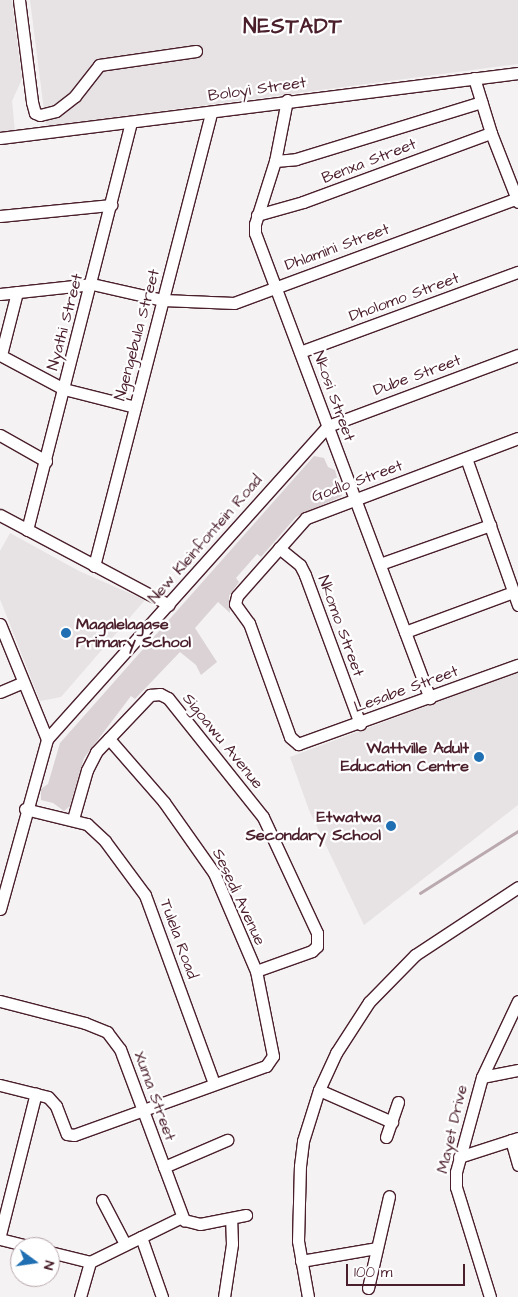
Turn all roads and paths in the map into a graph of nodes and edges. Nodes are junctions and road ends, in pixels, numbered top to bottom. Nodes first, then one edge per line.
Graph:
1 (19, 0) edge
2 (196, 51) dead end
3 (518, 73) edge
4 (474, 78) junction
5 (287, 100) junction
6 (481, 102) junction
7 (211, 112) junction
8 (132, 122) junction
9 (491, 133) junction
10 (0, 138) edge
11 (275, 161) junction
12 (518, 199) edge
13 (111, 205) junction
14 (257, 215) junction
15 (0, 216) edge
16 (518, 272) edge
17 (92, 284) junction
18 (275, 287) junction
19 (17, 292) junction
20 (0, 294) edge
21 (163, 300) junction
22 (300, 352) junction
23 (0, 355) edge
24 (518, 355) edge
25 (64, 389) junction
26 (135, 407) junction
27 (328, 426) junction
28 (0, 436) edge
29 (518, 438) edge
30 (466, 458) junction
31 (46, 461) junction
32 (356, 499) junction
33 (0, 515) edge
34 (490, 525) junction
35 (27, 530) junction
36 (279, 548) junction
37 (380, 564) junction
38 (94, 566) junction
39 (513, 592) junction
40 (168, 605) junction
41 (518, 605) edge
42 (0, 624) edge
43 (405, 632) junction
44 (518, 665) edge
45 (23, 682) junction
46 (0, 692) edge
47 (430, 698) junction
48 (360, 724) junction
49 (47, 739) junction
50 (109, 739) junction
51 (304, 743) joint
52 (25, 809) junction
53 (73, 819) junction
54 (518, 887) edge
55 (0, 909) edge
56 (256, 972) junction
57 (0, 1001) edge
58 (518, 1001) edge
59 (518, 1070) edge
60 (482, 1077) junction
61 (214, 1084) junction
62 (0, 1085) edge
63 (319, 1090) junction
64 (36, 1093) junction
65 (398, 1102) dead end
66 (141, 1110) junction
67 (392, 1122) junction
68 (386, 1137) dead end
69 (228, 1140) dead end
70 (514, 1140) edge
71 (459, 1157) junction
72 (518, 1165) edge
73 (164, 1167) junction
74 (389, 1196) dead end
75 (102, 1200) dead end
76 (246, 1215) dead end
77 (182, 1217) junction
78 (230, 1219) junction
79 (0, 1235) edge
80 (141, 1237) junction
81 (125, 1244) junction
82 (376, 1248) junction
83 (60, 1254) edge
84 (300, 1261) junction
85 (90, 1262) junction
86 (368, 1288) dead end
87 (80, 1297) edge
88 (162, 1297) edge
89 (224, 1297) edge
90 (308, 1297) edge
91 (490, 1297) edge

1 - 2 street
3 - 4 street, Boloyi Street
4 - 5 street, Boloyi Street
4 - 6 street
5 - 7 street, Boloyi Street
5 - 11 street, Nkosi Street
6 - 9 street
6 - 11 street, Benxa Street
7 - 8 street, Boloyi Street
7 - 21 street, Ngengebula Street
8 - 10 street, Boloyi Street
8 - 13 street, Nyathi Street
9 - 12 street
9 - 14 street, Benxa Street
11 - 14 street, Nkosi Street
12 - 18 street, Dhlamini Street
13 - 15 street
13 - 17 street, Nyathi Street
14 - 18 street, Nkosi Street
16 - 22 street, Dholomo Street
17 - 19 street, Dhlamini Street
17 - 21 street, Dhlamini Street
17 - 25 street, Nyathi Street
18 - 21 street, Dhlamini Street
18 - 22 street, Nkosi Street
19 - 20 street, Dhlamini Street
19 - 23 street
21 - 26 street, Ngengebula Street
22 - 27 street, Nkosi Street
23 - 25 street
24 - 27 street, Dube Street
25 - 26 street
25 - 31 street, Nyathi Street
26 - 38 street, Ngengebula Street
27 - 32 street, Nkosi Street
27 - 40 street, New Kleinfontein Road
28 - 31 street
29 - 30 street, Godlo Street
30 - 32 street, Godlo Street
30 - 34 street
31 - 35 street, Nyathi Street
32 - 36 street, Godlo Street
32 - 37 street, Nkosi Street
33 - 35 street
34 - 37 street
34 - 39 street
35 - 38 street
36 - 48 street, Nkomo Street
36 - 51 street, Godlo Street
37 - 43 street, Nkosi Street
38 - 40 street
39 - 41 street
39 - 43 street
40 - 49 street, New Kleinfontein Road
42 - 45 street
43 - 47 street, Nkosi Street
44 - 47 street, Lesabe Street
45 - 46 street
45 - 49 street
47 - 48 street, Lesabe Street
48 - 51 street, Lesabe Street
49 - 52 street
50 - 53 street
50 - 56 street, Sesedi Avenue
50 - 56 street, Sigoawu Avenue
52 - 53 street, Tulela Road
52 - 55 street
53 - 61 street, Tulela Road
54 - 63 street
56 - 61 street, Sesedi Avenue
57 - 66 street, Xuma Street
58 - 60 street, Mayet Drive
59 - 60 street
60 - 71 street, Mayet Drive
61 - 66 street, Sesedi Avenue
62 - 64 street
63 - 67 street
63 - 84 street
64 - 66 street, Sesedi Avenue
64 - 79 street
65 - 67 street
66 - 73 street, Xuma Street
67 - 68 street
69 - 73 street
70 - 71 street
70 - 72 street
71 - 91 street, Mayet Drive
73 - 77 street, Xuma Street
74 - 82 street
75 - 81 street
76 - 78 street
77 - 78 street
77 - 80 street
78 - 89 street
80 - 81 street
80 - 88 street
81 - 85 street
82 - 84 street
82 - 86 street
83 - 85 street
84 - 90 street
85 - 87 street

